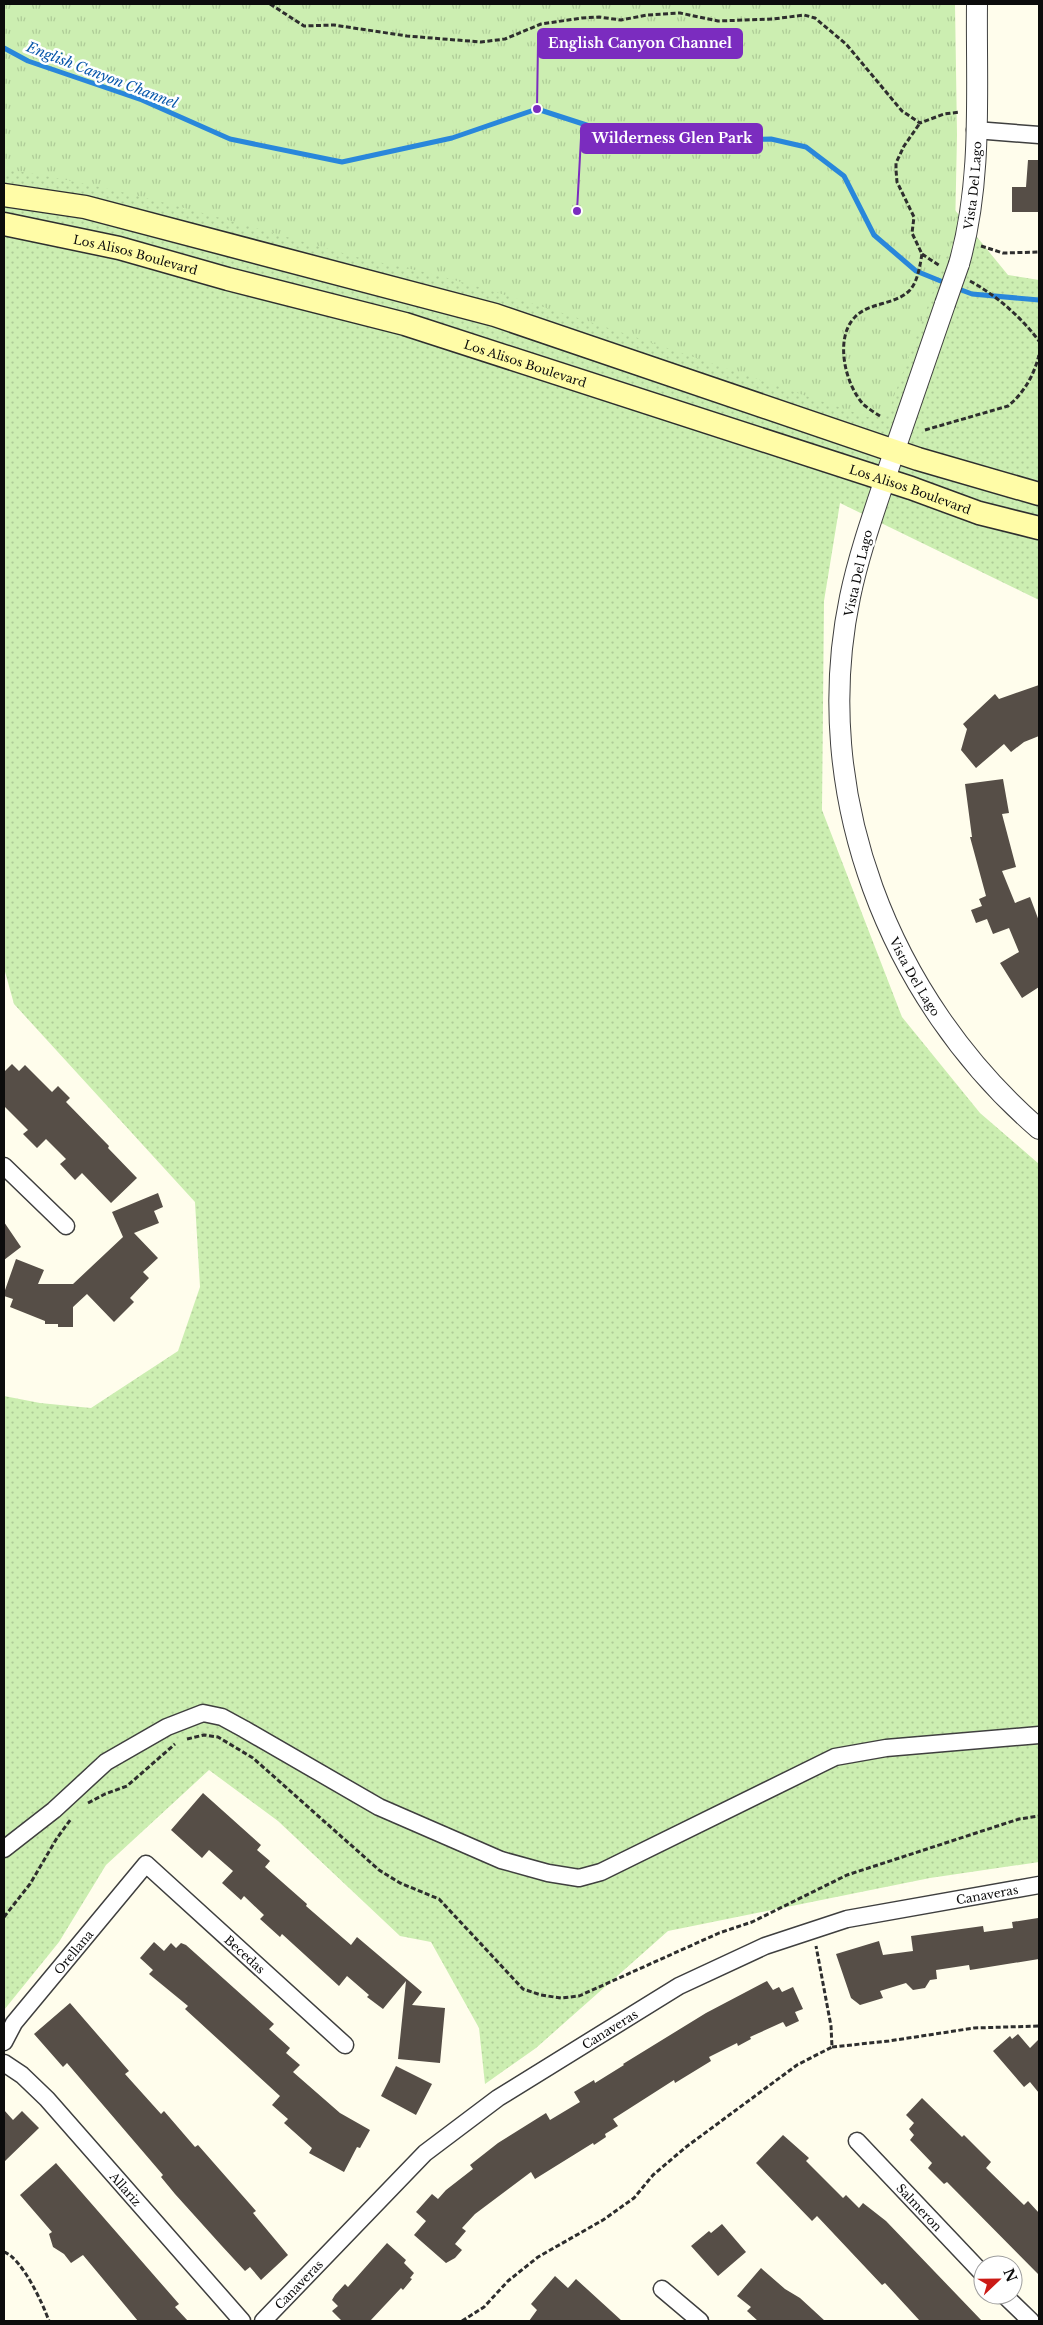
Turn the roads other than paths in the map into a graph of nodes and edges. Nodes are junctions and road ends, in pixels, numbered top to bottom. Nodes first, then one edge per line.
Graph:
1 (977, 4) edge
2 (976, 130) junction
3 (1039, 135) edge
4 (4, 194) edge
5 (4, 224) edge
6 (895, 450) junction
7 (885, 480) junction
8 (1039, 494) edge
9 (1039, 528) edge
10 (1039, 1129) edge
11 (4, 1168) edge
12 (66, 1226) dead end
13 (1039, 1735) edge
14 (4, 1849) edge
15 (146, 1864) joint
16 (1039, 1885) edge
17 (4, 2042) edge
18 (345, 2045) dead end
19 (4, 2062) edge
20 (857, 2141) dead end
21 (973, 2263) edge
22 (662, 2289) dead end
23 (1014, 2305) edge
24 (242, 2321) edge
25 (263, 2321) edge
26 (700, 2321) edge
27 (1031, 2321) edge

1 - 2 street, Vista Del Lago
2 - 3 street
2 - 6 street, Vista Del Lago, bridge
4 - 6 main road
5 - 7 main road, Los Alisos Boulevard
6 - 7 street, Vista Del Lago
6 - 8 main road
7 - 9 main road, Los Alisos Boulevard
7 - 10 street, Vista Del Lago
11 - 12 street
13 - 14 street
15 - 17 street, Orellana
15 - 18 street, Becedas
16 - 25 street, Canaveras
19 - 24 street, Allariz
20 - 21 street, Salmeron
22 - 26 street
23 - 27 street

